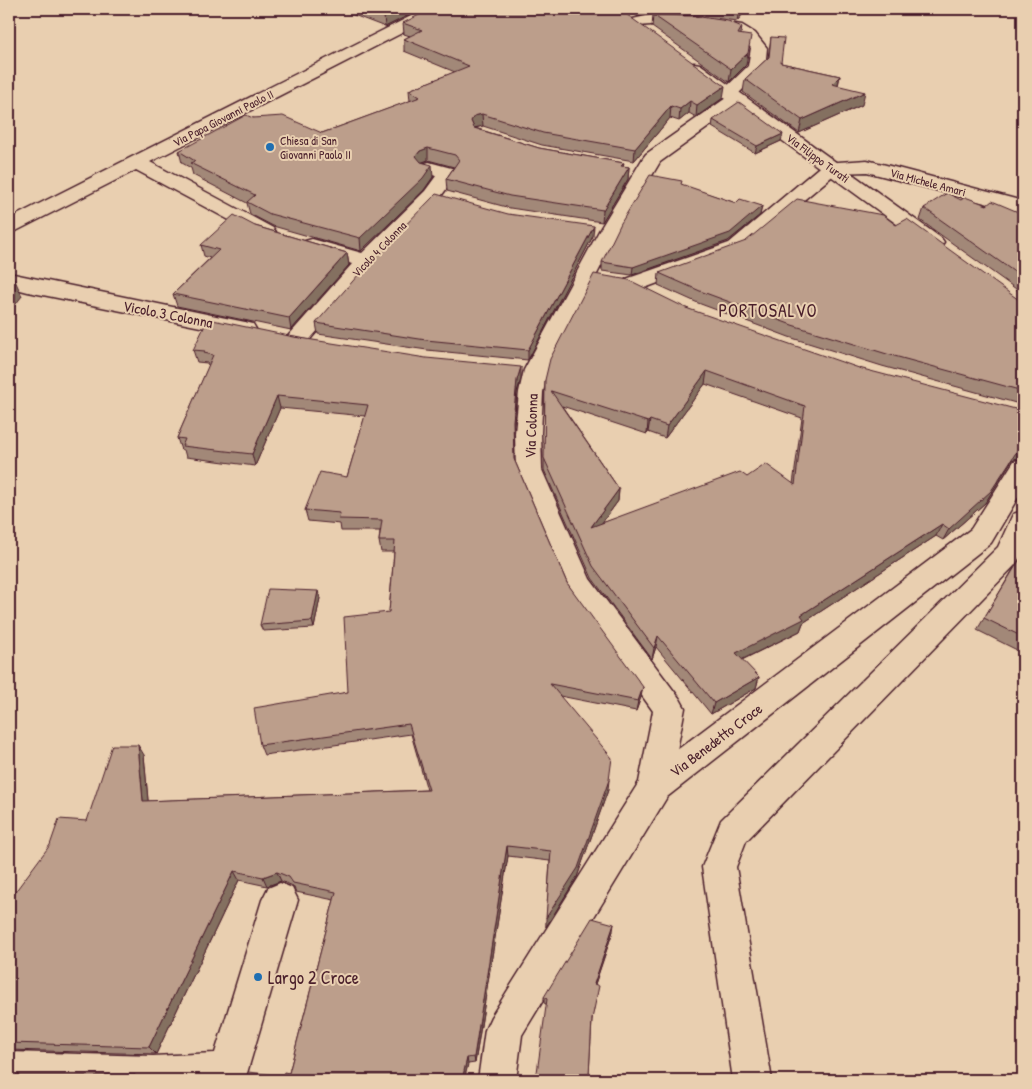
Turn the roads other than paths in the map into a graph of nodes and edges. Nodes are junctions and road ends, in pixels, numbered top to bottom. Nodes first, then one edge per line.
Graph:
1 (436, 9) edge
2 (658, 41) edge
3 (681, 58) edge
4 (732, 96) junction
5 (135, 162) junction
6 (831, 167) junction
7 (429, 168) edge
8 (1023, 208) edge
9 (9, 227) edge
10 (951, 254) edge
11 (366, 261) junction
12 (9, 280) edge
13 (610, 280) junction
14 (659, 296) edge
15 (281, 337) junction
16 (325, 344) edge
17 (1023, 468) edge
18 (1023, 521) edge
19 (655, 786) junction
20 (280, 900) dead end
21 (9, 1071) edge
22 (227, 1076) edge
23 (497, 1080) edge
24 (752, 1080) edge

1 - 5 street, Via Papa Giovanni Paolo II
2 - 4 street, Via Colonna
3 - 4 street, Via Filippo Turati
4 - 6 street, Via Filippo Turati
4 - 13 street, Via Colonna
5 - 9 street, Via Papa Giovanni Paolo II
5 - 11 street
6 - 8 street, Via Michele Amari
6 - 10 street, Via Filippo Turati
6 - 13 street
7 - 11 street, Vicolo 4 Colonna
11 - 15 street, Vicolo 4 Colonna
12 - 15 street, Vicolo 3 Colonna
13 - 14 street
13 - 19 street, Via Colonna
15 - 16 street, Vicolo 3 Colonna
17 - 19 street, Via Benedetto Croce
18 - 24 street
19 - 23 street, Via Benedetto Croce
20 - 22 street
21 - 22 street

